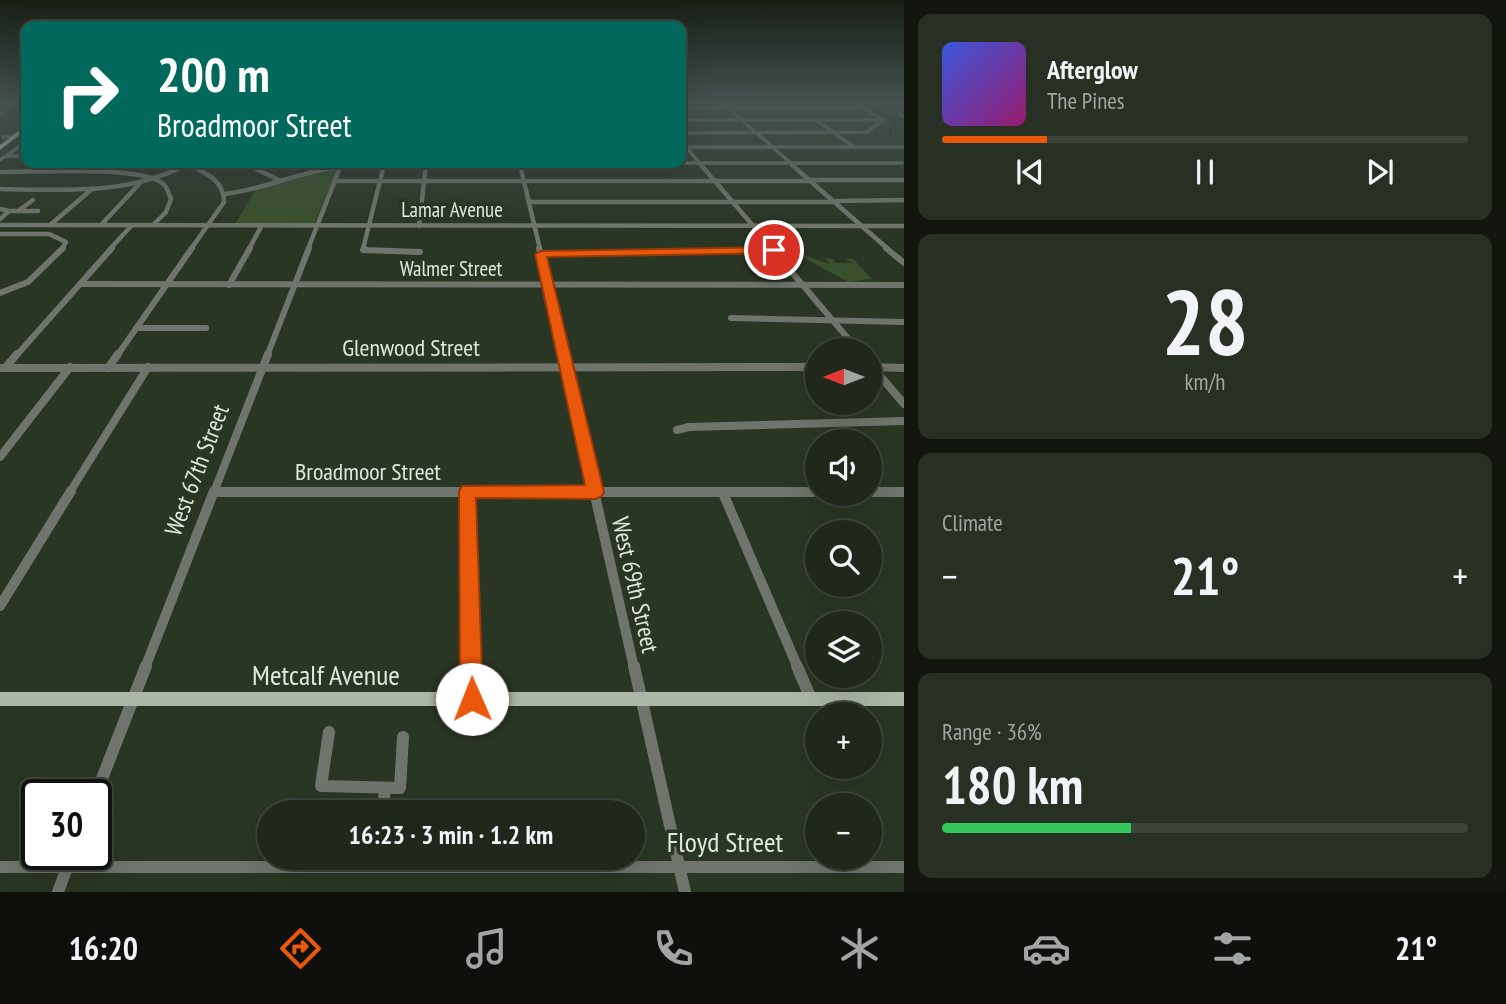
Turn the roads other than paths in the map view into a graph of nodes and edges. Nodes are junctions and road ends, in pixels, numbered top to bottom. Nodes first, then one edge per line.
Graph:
1 (768, 143) edge
2 (849, 143) edge
3 (686, 147) edge
4 (773, 147) junction
5 (855, 147) junction
6 (904, 147) edge
7 (686, 149) edge
8 (2, 152) edge
9 (21, 155) edge
10 (0, 160) edge
11 (686, 163) edge
12 (700, 163) junction
13 (792, 163) junction
14 (902, 163) dead end
15 (176, 168) edge
16 (196, 168) edge
17 (254, 168) edge
18 (315, 168) edge
19 (340, 168) edge
20 (383, 168) edge
21 (425, 168) edge
22 (522, 168) edge
23 (0, 172) edge
24 (154, 178) junction
25 (904, 180) edge
26 (279, 181) junction
27 (334, 181) junction
28 (379, 181) junction
29 (525, 181) junction
30 (715, 181) junction
31 (812, 181) junction
32 (141, 182) junction
33 (424, 182) junction
34 (0, 189) edge
35 (92, 189) junction
36 (224, 194) junction
37 (6, 200) dead end
38 (33, 200) dead end
39 (904, 200) edge
40 (835, 201) junction
41 (529, 202) junction
42 (733, 202) junction
43 (0, 206) edge
44 (9, 211) junction
45 (18, 211) junction
46 (38, 211) dead end
47 (0, 219) edge
48 (0, 225) edge
49 (50, 225) junction
50 (101, 225) junction
51 (132, 225) junction
52 (153, 225) junction
53 (209, 225) junction
54 (261, 225) junction
55 (317, 226) junction
56 (368, 226) junction
57 (419, 226) junction
58 (534, 226) junction
59 (753, 226) junction
60 (863, 226) junction
61 (904, 226) edge
62 (0, 233) edge
63 (774, 250) junction
64 (420, 252) dead end
65 (541, 254) junction
66 (904, 263) edge
67 (82, 284) junction
68 (166, 285) junction
69 (229, 285) junction
70 (294, 285) junction
71 (547, 285) junction
72 (803, 285) junction
73 (904, 285) edge
74 (0, 293) edge
75 (731, 318) dead end
76 (833, 321) junction
77 (904, 322) edge
78 (136, 328) junction
79 (206, 328) dead end
80 (848, 338) edge
81 (70, 367) junction
82 (148, 367) junction
83 (566, 367) junction
84 (805, 367) edge
85 (882, 367) edge
86 (2, 368) edge
87 (108, 368) junction
88 (262, 368) junction
89 (904, 368) edge
90 (882, 379) edge
91 (904, 404) edge
92 (904, 421) edge
93 (677, 430) dead end
94 (0, 457) edge
95 (468, 491) junction
96 (214, 492) junction
97 (595, 492) junction
98 (805, 492) edge
99 (882, 492) edge
100 (904, 492) edge
101 (723, 493) junction
102 (0, 606) edge
103 (641, 698) junction
104 (0, 699) edge
105 (133, 699) junction
106 (472, 699) junction
107 (811, 699) junction
108 (904, 699) edge
109 (329, 732) dead end
110 (403, 737) dead end
111 (102, 779) edge
112 (385, 788) junction
113 (384, 800) edge
114 (112, 860) edge
115 (257, 861) edge
116 (21, 865) edge
117 (645, 866) edge
118 (0, 867) edge
119 (679, 867) junction
120 (904, 867) edge
121 (66, 870) edge
122 (58, 892) edge
123 (685, 892) edge

1 - 4 street
2 - 5 street
3 - 4 street
4 - 5 street
4 - 13 street
5 - 6 street
7 - 12 street
8 - 9 street
8 - 10 street
11 - 12 street
12 - 13 street
12 - 30 street
13 - 14 street
13 - 31 street
15 - 24 street
16 - 36 street
17 - 26 street
18 - 26 street
19 - 27 street, West 67th Street
20 - 28 street
21 - 33 street
22 - 29 street, West 69th Street
23 - 24 street
24 - 32 street
24 - 52 street
25 - 31 street
26 - 36 street
27 - 28 street
27 - 55 street, West 67th Street
28 - 33 street
28 - 56 street
29 - 30 street
29 - 33 street
29 - 41 street, West 69th Street
30 - 31 street
30 - 42 street
31 - 40 street
32 - 35 street
32 - 50 street
33 - 57 street
34 - 35 street
35 - 49 street
36 - 53 street
37 - 43 street
38 - 45 street
39 - 40 street
40 - 42 street
40 - 60 street
41 - 42 street
41 - 58 street, West 69th Street
42 - 59 street
43 - 44 street
44 - 45 street
44 - 47 street
45 - 46 street
48 - 49 street, Lamar Avenue
49 - 50 street, Lamar Avenue
50 - 51 street, Lamar Avenue
51 - 52 street, Lamar Avenue
51 - 67 street
52 - 53 street, Lamar Avenue
53 - 54 street, Lamar Avenue
53 - 68 street
54 - 55 street, Lamar Avenue
54 - 69 street
55 - 56 street, Lamar Avenue
55 - 70 street, West 67th Street
56 - 57 street, Lamar Avenue
56 - 64 street
57 - 58 street, Lamar Avenue
58 - 59 street, Lamar Avenue
58 - 65 street, West 69th Street
59 - 60 street, Lamar Avenue
59 - 63 street
60 - 61 street, Lamar Avenue
60 - 66 street
62 - 74 street
63 - 65 street
63 - 72 street
65 - 71 street, West 69th Street
67 - 68 street, Walmer Street
67 - 86 street
68 - 69 street, Walmer Street
68 - 78 street
69 - 70 street, Walmer Street
70 - 71 street, Walmer Street
70 - 88 street, West 67th Street
71 - 72 street, Walmer Street
71 - 83 street, West 69th Street
72 - 73 street, Walmer Street
72 - 76 street
75 - 76 street
76 - 77 street
76 - 80 street
78 - 79 street
78 - 87 street
81 - 86 street, Glenwood Street
81 - 87 street, Glenwood Street
81 - 94 street
82 - 87 street, Glenwood Street
82 - 88 street, Glenwood Street
82 - 102 street
83 - 84 street, Glenwood Street
83 - 88 street, Glenwood Street
83 - 97 street, West 69th Street
85 - 89 street
88 - 96 street, West 67th Street
90 - 91 street
92 - 93 street
95 - 96 street, Broadmoor Street
95 - 97 street, Broadmoor Street
95 - 106 street
96 - 105 street, West 67th Street
97 - 101 street, Broadmoor Street
97 - 103 street, West 69th Street
98 - 101 street, Broadmoor Street
99 - 100 street
101 - 107 street
103 - 106 main road, Metcalf Avenue
103 - 107 main road, Metcalf Avenue
103 - 119 street, West 69th Street
104 - 105 main road, Metcalf Avenue
105 - 106 main road, Metcalf Avenue
105 - 111 street, West 67th Street
107 - 108 main road, Metcalf Avenue
109 - 112 street
110 - 112 street
112 - 113 street
114 - 115 street, Floyd Street
116 - 118 street, Floyd Street
117 - 119 street, Floyd Street
119 - 120 street, Floyd Street
119 - 123 street, West 69th Street
121 - 122 street

